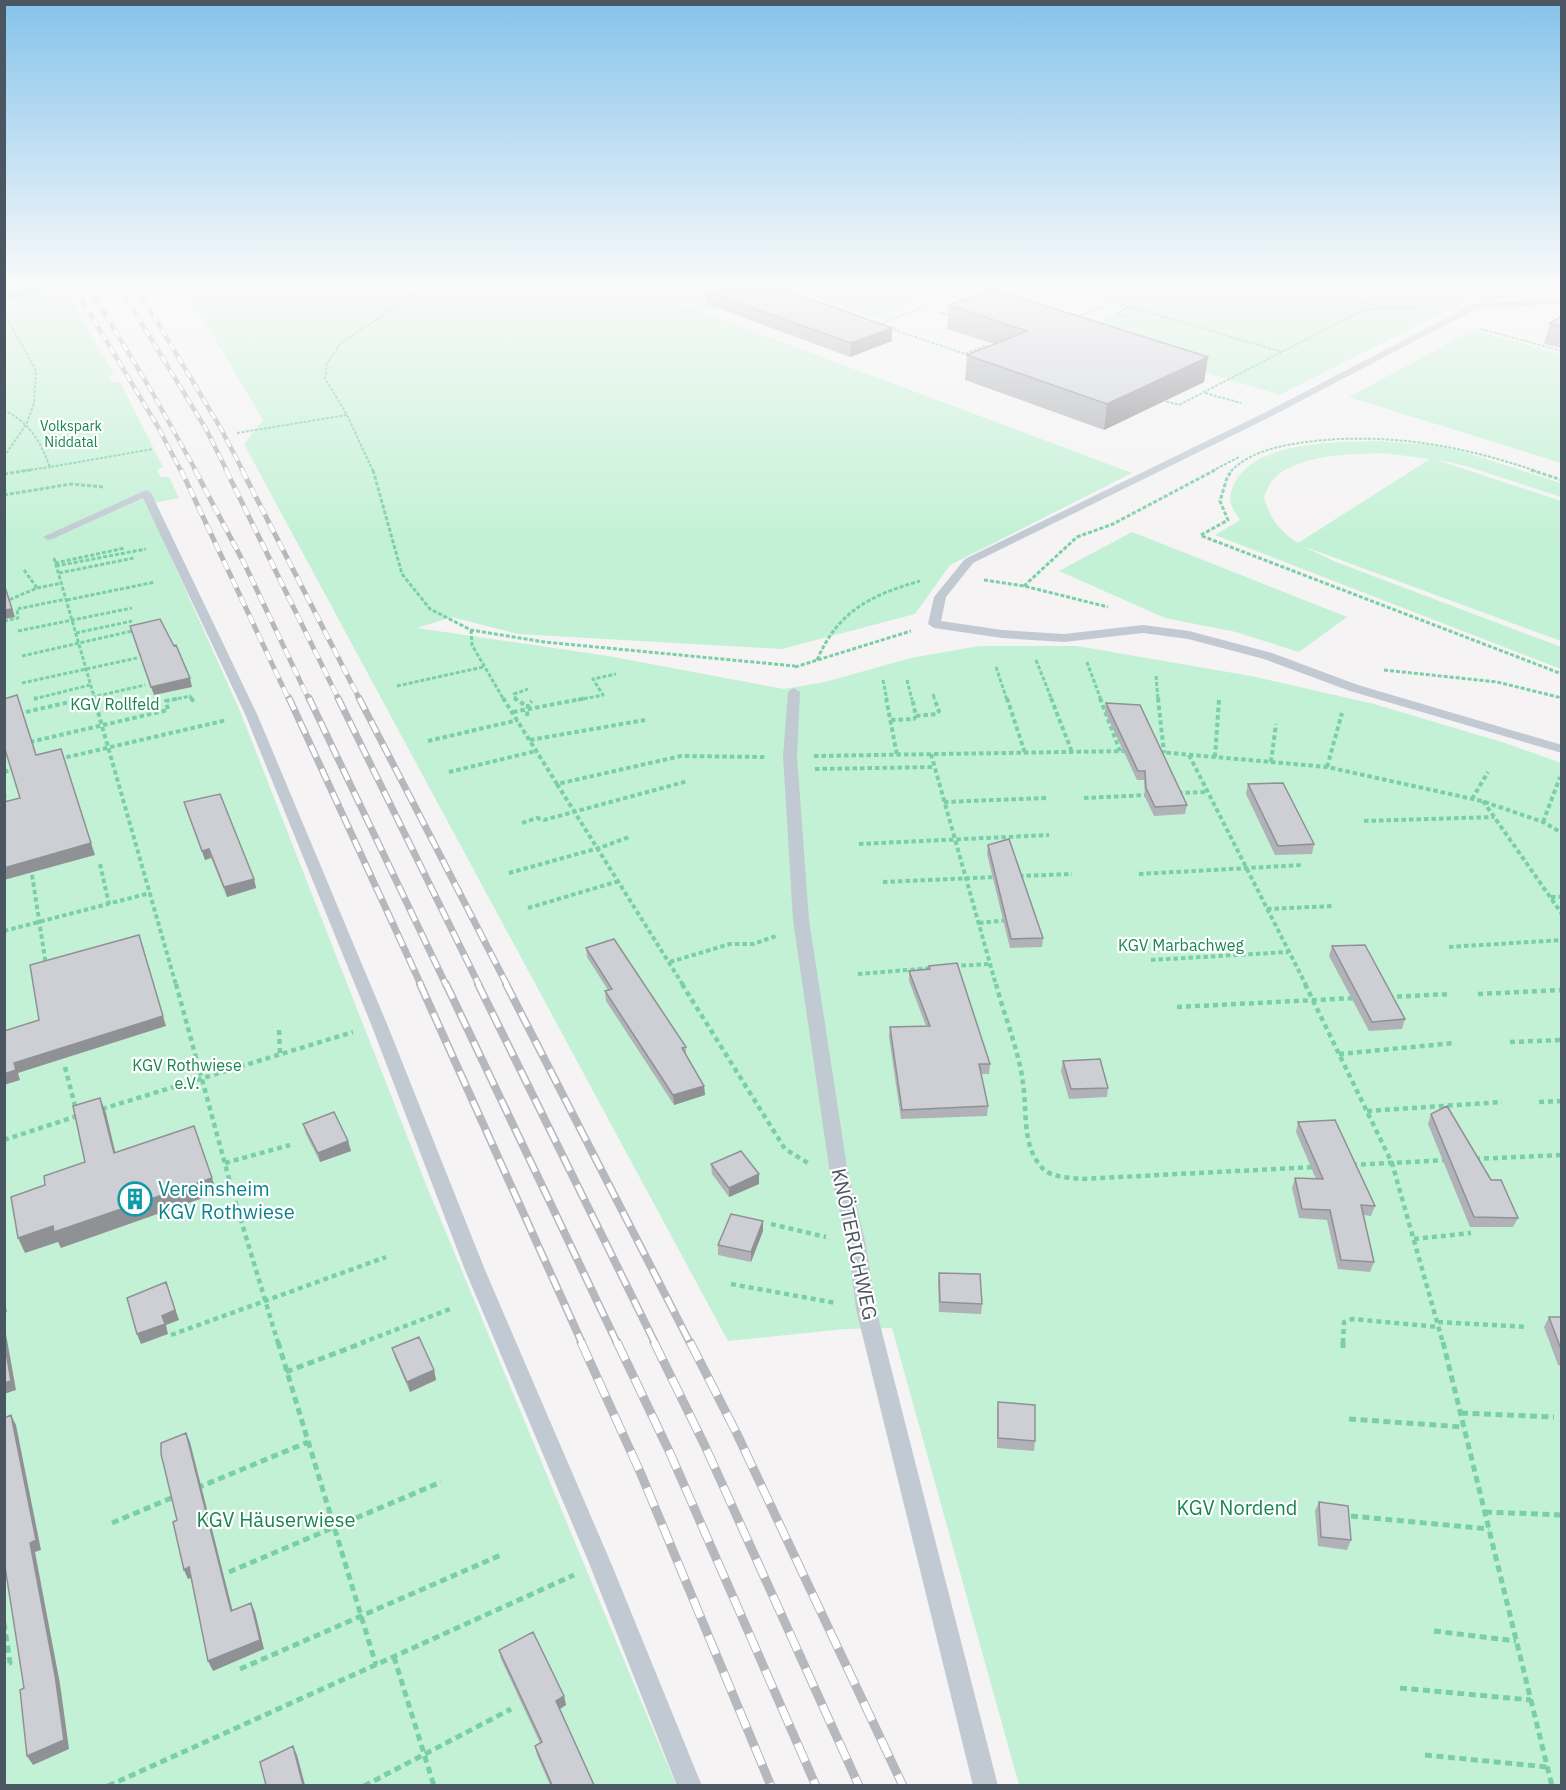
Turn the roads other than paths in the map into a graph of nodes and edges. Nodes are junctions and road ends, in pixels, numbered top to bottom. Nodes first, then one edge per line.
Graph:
1 (1350, 372) edge
2 (48, 537) road end
3 (794, 692) road end
4 (1562, 749) edge
5 (690, 1785) edge
6 (986, 1785) edge

1 - 4 lane
2 - 5 lane
3 - 6 lane, KNÖTERICHWEG

